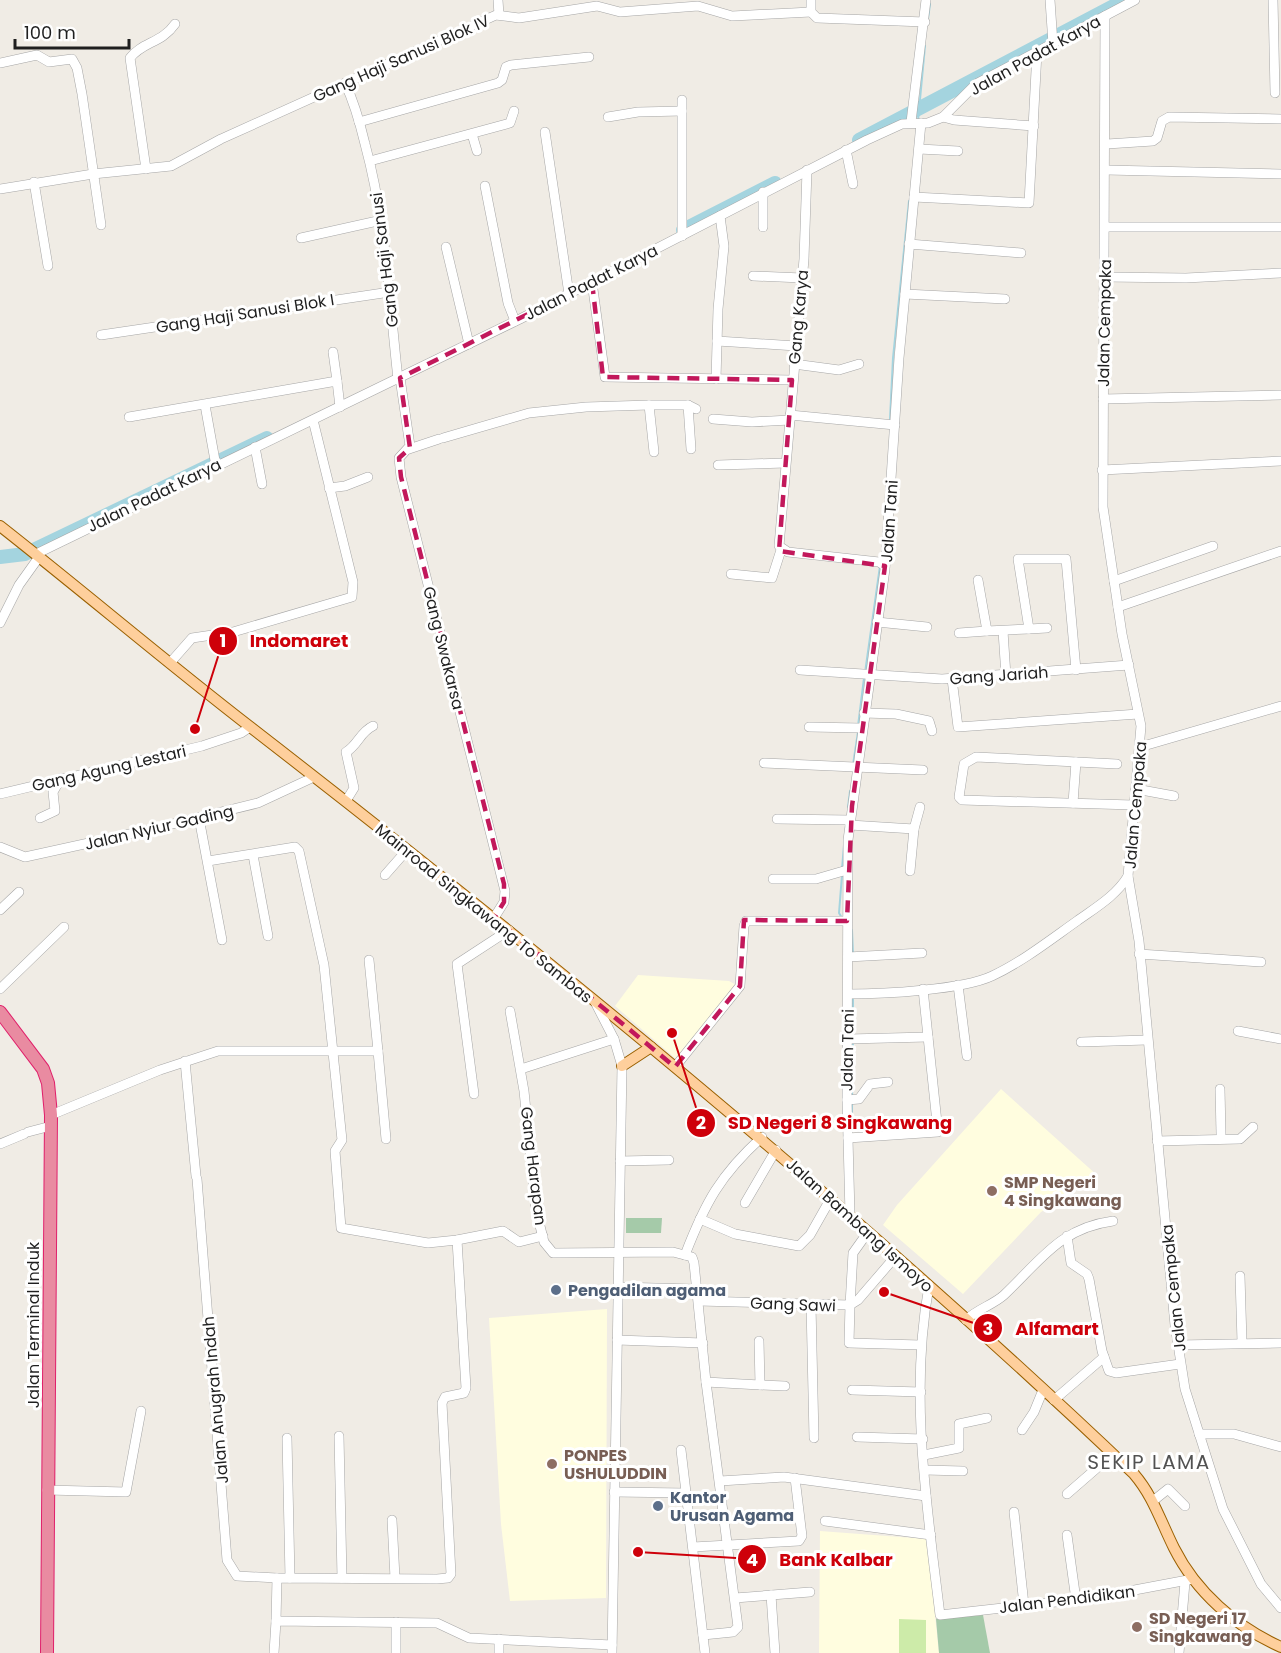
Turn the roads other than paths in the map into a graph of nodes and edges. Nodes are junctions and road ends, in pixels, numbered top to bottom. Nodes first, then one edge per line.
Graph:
1 (498, 0) edge
2 (811, 0) edge
3 (926, 0) edge
4 (1050, 0) edge
5 (1135, 0) edge
6 (1273, 0) edge
7 (811, 12) junction
8 (499, 15) junction
9 (1105, 16) junction
10 (925, 22) junction
11 (175, 24) dead end
12 (1053, 44) junction
13 (1037, 52) junction
14 (589, 57) dead end
15 (0, 63) edge
16 (345, 83) junction
17 (1275, 93) dead end
18 (682, 99) dead end
19 (514, 111) dead end
20 (682, 111) junction
21 (608, 117) dead end
22 (943, 117) junction
23 (1281, 119) edge
24 (359, 122) junction
25 (915, 122) junction
26 (1034, 126) junction
27 (545, 132) dead end
28 (472, 134) junction
29 (1107, 144) junction
30 (919, 149) junction
31 (846, 150) junction
32 (477, 151) dead end
33 (958, 152) dead end
34 (370, 161) junction
35 (146, 169) junction
36 (807, 170) junction
37 (1106, 170) junction
38 (93, 174) junction
39 (1281, 174) edge
40 (34, 182) junction
41 (852, 184) dead end
42 (485, 186) dead end
43 (0, 189) edge
44 (763, 192) junction
45 (914, 197) junction
46 (720, 216) junction
47 (382, 220) junction
48 (101, 225) dead end
49 (763, 227) dead end
50 (1106, 227) junction
51 (1281, 227) edge
52 (682, 236) junction
53 (301, 238) dead end
54 (909, 244) junction
55 (446, 247) dead end
56 (1021, 253) dead end
57 (48, 266) dead end
58 (1281, 273) edge
59 (753, 276) dead end
60 (1105, 277) junction
61 (802, 278) junction
62 (592, 282) junction
63 (569, 290) junction
64 (390, 292) junction
65 (905, 294) junction
66 (1005, 299) dead end
67 (513, 318) junction
68 (100, 335) dead end
69 (468, 341) junction
70 (717, 341) junction
71 (796, 346) junction
72 (333, 352) dead end
73 (794, 364) junction
74 (859, 364) dead end
75 (398, 375) junction
76 (716, 379) junction
77 (792, 380) junction
78 (337, 381) junction
79 (1281, 395) edge
80 (1103, 399) junction
81 (339, 404) junction
82 (205, 405) junction
83 (649, 405) junction
84 (129, 417) dead end
85 (790, 417) junction
86 (713, 419) dead end
87 (313, 420) junction
88 (890, 424) junction
89 (255, 447) junction
90 (691, 448) dead end
91 (409, 449) junction
92 (654, 452) dead end
93 (1281, 461) edge
94 (785, 463) junction
95 (718, 465) dead end
96 (216, 466) junction
97 (1102, 470) junction
98 (368, 477) dead end
99 (262, 484) dead end
100 (329, 488) junction
101 (0, 526) edge
102 (1213, 546) dead end
103 (781, 550) junction
104 (1281, 551) edge
105 (34, 553) junction
106 (882, 564) junction
107 (731, 574) dead end
108 (978, 580) dead end
109 (1114, 581) junction
110 (1118, 608) junction
111 (877, 622) junction
112 (0, 623) edge
113 (927, 627) dead end
114 (1047, 628) dead end
115 (1029, 629) junction
116 (987, 631) junction
117 (1003, 631) junction
118 (959, 633) dead end
119 (170, 663) junction
120 (1129, 665) junction
121 (800, 670) dead end
122 (1076, 670) junction
123 (866, 675) junction
124 (1006, 676) junction
125 (952, 679) junction
126 (1281, 706) edge
127 (864, 713) junction
128 (1138, 714) junction
129 (373, 726) dead end
130 (250, 727) junction
131 (809, 727) dead end
132 (859, 728) junction
133 (932, 731) dead end
134 (1140, 747) junction
135 (1076, 762) junction
136 (764, 763) dead end
137 (1117, 764) dead end
138 (853, 766) junction
139 (923, 770) dead end
140 (314, 777) junction
141 (61, 778) junction
142 (1136, 789) junction
143 (0, 794) edge
144 (349, 796) junction
145 (1174, 796) dead end
146 (1073, 803) junction
147 (1133, 805) junction
148 (920, 807) dead end
149 (40, 818) dead end
150 (199, 818) junction
151 (777, 819) dead end
152 (850, 822) junction
153 (914, 829) junction
154 (0, 847) edge
155 (407, 850) junction
156 (253, 855) junction
157 (208, 861) junction
158 (847, 870) junction
159 (910, 871) dead end
160 (385, 875) dead end
161 (1128, 876) junction
162 (773, 879) dead end
163 (19, 892) dead end
164 (0, 910) edge
165 (497, 914) junction
166 (844, 920) junction
167 (64, 927) dead end
168 (509, 930) junction
169 (268, 936) dead end
170 (222, 940) dead end
171 (922, 953) dead end
172 (1139, 954) junction
173 (848, 957) junction
174 (369, 960) dead end
175 (1261, 962) dead end
176 (958, 985) junction
177 (0, 989) edge
178 (923, 989) junction
179 (853, 994) junction
180 (593, 997) junction
181 (510, 1011) dead end
182 (0, 1012) edge
183 (1238, 1031) dead end
184 (928, 1037) junction
185 (614, 1039) junction
186 (853, 1039) junction
187 (1281, 1039) edge
188 (1143, 1040) junction
189 (1081, 1042) dead end
190 (651, 1047) junction
191 (378, 1051) junction
192 (333, 1053) junction
193 (967, 1056) dead end
194 (185, 1061) junction
195 (622, 1066) junction
196 (675, 1067) junction
197 (521, 1069) junction
198 (888, 1082) dead end
199 (1220, 1089) dead end
200 (474, 1094) dead end
201 (851, 1100) junction
202 (51, 1121) junction
203 (1253, 1127) dead end
204 (1221, 1134) dead end
205 (762, 1137) junction
206 (848, 1138) junction
207 (386, 1139) dead end
208 (1157, 1141) junction
209 (0, 1144) edge
210 (776, 1150) junction
211 (669, 1160) dead end
212 (620, 1161) junction
213 (831, 1198) junction
214 (746, 1203) dead end
215 (850, 1211) junction
216 (700, 1219) junction
217 (1113, 1221) dead end
218 (868, 1232) junction
219 (543, 1236) junction
220 (1067, 1236) junction
221 (457, 1240) junction
222 (618, 1251) junction
223 (685, 1255) junction
224 (895, 1257) junction
225 (1240, 1276) dead end
226 (929, 1286) junction
227 (618, 1287) junction
228 (693, 1289) dead end
229 (699, 1301) junction
230 (811, 1305) junction
231 (850, 1305) junction
232 (970, 1317) junction
233 (617, 1340) junction
234 (759, 1341) dead end
235 (1242, 1342) junction
236 (703, 1343) junction
237 (1281, 1343) edge
238 (921, 1345) junction
239 (1178, 1345) junction
240 (1104, 1357) junction
241 (1180, 1364) junction
242 (706, 1382) junction
243 (760, 1385) junction
244 (785, 1386) dead end
245 (852, 1390) dead end
246 (1043, 1390) junction
247 (921, 1392) junction
248 (1059, 1395) junction
249 (141, 1411) dead end
250 (987, 1418) dead end
251 (1022, 1430) dead end
252 (1199, 1434) junction
253 (339, 1436) dead end
254 (857, 1437) dead end
255 (287, 1438) dead end
256 (814, 1438) dead end
257 (923, 1439) junction
258 (1281, 1447) edge
259 (681, 1450) dead end
260 (1113, 1454) junction
261 (924, 1455) junction
262 (925, 1470) junction
263 (963, 1471) dead end
264 (795, 1478) junction
265 (720, 1481) junction
266 (48, 1490) junction
267 (614, 1491) junction
268 (686, 1493) junction
269 (1067, 1494) dead end
270 (1160, 1495) junction
271 (926, 1496) junction
272 (1185, 1506) dead end
273 (1014, 1512) dead end
274 (392, 1520) dead end
275 (825, 1521) dead end
276 (931, 1535) junction
277 (1067, 1535) dead end
278 (729, 1546) junction
279 (693, 1547) junction
280 (277, 1578) junction
281 (290, 1578) junction
282 (342, 1578) junction
283 (395, 1578) junction
284 (1189, 1580) junction
285 (810, 1592) dead end
286 (771, 1595) junction
287 (735, 1598) junction
288 (1076, 1600) junction
289 (1024, 1605) junction
290 (1281, 1608) edge
291 (276, 1621) junction
292 (396, 1622) junction
293 (703, 1635) junction
294 (499, 1639) junction
295 (1281, 1647) edge
296 (612, 1649) edge
297 (47, 1653) edge
298 (274, 1653) edge
299 (396, 1653) edge
300 (499, 1653) edge
301 (705, 1653) edge
302 (775, 1653) edge
303 (1179, 1653) edge

1 - 8 street
2 - 7 street
3 - 10 street, Jalan Tani
4 - 12 street
5 - 9 street, Jalan Padat Karya
6 - 17 street
7 - 8 street, Gang Haji Sanusi Blok IV
7 - 10 street, Gang Haji Sanusi Blok IV
8 - 16 street, Gang Haji Sanusi Blok IV
9 - 12 street, Jalan Padat Karya
9 - 29 street, Jalan Cempaka
10 - 25 street, Jalan Tani
11 - 35 street
12 - 13 street, Jalan Padat Karya
13 - 22 street, Jalan Padat Karya
13 - 26 street
14 - 24 street
15 - 38 street
16 - 24 street, Gang Haji Sanusi
16 - 35 street, Gang Haji Sanusi Blok IV
18 - 20 street
19 - 28 street
20 - 21 street
20 - 52 street
22 - 25 street, Jalan Padat Karya
22 - 26 street
23 - 29 street
24 - 34 street, Gang Haji Sanusi
25 - 30 street, Jalan Tani
25 - 31 street, Jalan Padat Karya
26 - 45 street
27 - 63 street
28 - 32 street
28 - 34 street
29 - 37 street, Jalan Cempaka
30 - 33 street
30 - 45 street, Jalan Tani
31 - 36 street, Jalan Padat Karya
31 - 41 street
34 - 47 street, Gang Haji Sanusi
35 - 38 street, Gang Haji Sanusi Blok IV
36 - 44 street, Jalan Padat Karya
36 - 61 street, Gang Karya
37 - 39 street
37 - 50 street, Jalan Cempaka
38 - 40 street, Gang Haji Sanusi Blok IV
38 - 48 street
40 - 43 street, Gang Haji Sanusi Blok IV
40 - 57 street
42 - 67 street
44 - 46 street, Jalan Padat Karya
44 - 49 street
45 - 54 street, Jalan Tani
46 - 52 street, Jalan Padat Karya
46 - 70 street
47 - 53 street
47 - 64 street, Gang Haji Sanusi
50 - 51 street
50 - 60 street, Jalan Cempaka
52 - 62 street, Jalan Padat Karya
54 - 56 street
54 - 65 street, Jalan Tani
55 - 69 street
58 - 60 street
59 - 61 street
60 - 80 street, Jalan Cempaka
61 - 71 street, Gang Karya
62 - 63 street, Jalan Padat Karya
62 - 76 street
63 - 67 street, Jalan Padat Karya
64 - 68 street, Gang Haji Sanusi Blok I
64 - 75 street, Gang Haji Sanusi
65 - 66 street
65 - 88 street, Jalan Tani
67 - 69 street, Jalan Padat Karya
69 - 75 street, Jalan Padat Karya
70 - 71 street
70 - 76 street
71 - 73 street, Gang Karya
72 - 78 street
73 - 74 street
73 - 77 street, Gang Karya
75 - 81 street, Jalan Padat Karya
75 - 91 street, Gang Swakarsa
76 - 77 street
77 - 85 street, Gang Karya
78 - 81 street
78 - 82 street
79 - 80 street
80 - 97 street, Jalan Cempaka
81 - 87 street, Jalan Padat Karya
82 - 84 street
82 - 96 street
83 - 90 street
83 - 91 street
83 - 92 street
85 - 86 street
85 - 88 street
85 - 94 street, Gang Karya
87 - 89 street, Jalan Padat Karya
87 - 100 street
88 - 106 street, Jalan Tani
89 - 96 street, Jalan Padat Karya
89 - 99 street
91 - 165 street, Gang Swakarsa
93 - 97 street
94 - 95 street
94 - 103 street, Gang Karya
96 - 105 street, Jalan Padat Karya
97 - 109 street, Jalan Cempaka
98 - 100 street
100 - 119 street
101 - 105 main road, Mainroad Singkawang To Sambas
102 - 109 street
103 - 106 street
103 - 107 street, Gang Karya
104 - 110 street
105 - 112 street
105 - 119 main road, Mainroad Singkawang To Sambas
106 - 111 street, Jalan Tani
108 - 116 street
109 - 110 street, Jalan Cempaka
110 - 120 street, Jalan Cempaka
111 - 113 street
111 - 123 street, Jalan Tani
114 - 115 street
115 - 117 street
115 - 122 street
116 - 117 street
116 - 118 street
117 - 124 street
119 - 130 main road, Mainroad Singkawang To Sambas
120 - 122 street, Gang Jariah
120 - 128 street, Jalan Cempaka
121 - 123 street, Gang Jariah
122 - 124 street, Gang Jariah
123 - 125 street, Gang Jariah
123 - 127 street, Jalan Tani
124 - 125 street, Gang Jariah
125 - 128 street
126 - 134 street
127 - 132 street, Jalan Tani
127 - 133 street
128 - 134 street, Jalan Cempaka
129 - 144 street
130 - 140 main road, Mainroad Singkawang To Sambas
130 - 141 street, Gang Agung Lestari
131 - 132 street
132 - 138 street, Jalan Tani
134 - 142 street, Jalan Cempaka
135 - 137 street
135 - 146 street
135 - 146 street
136 - 138 street
138 - 139 street
138 - 152 street, Jalan Tani
140 - 144 main road, Mainroad Singkawang To Sambas
140 - 150 street, Jalan Nyiur Gading
141 - 143 street, Gang Agung Lestari
141 - 149 street
142 - 145 street
142 - 147 street, Jalan Cempaka
144 - 155 main road, Mainroad Singkawang To Sambas
146 - 147 street
147 - 161 street, Jalan Cempaka
148 - 153 street
150 - 154 street, Jalan Nyiur Gading
150 - 157 street
151 - 152 street
152 - 153 street
152 - 158 street, Jalan Tani
153 - 159 street
155 - 160 street
155 - 165 main road, Mainroad Singkawang To Sambas
156 - 157 street
156 - 169 street
156 - 192 street
157 - 170 street
158 - 162 street
158 - 166 street, Jalan Tani
161 - 172 street, Jalan Cempaka
161 - 176 street
163 - 164 street
165 - 168 main road, Mainroad Singkawang To Sambas
166 - 173 street, Jalan Tani
166 - 196 street
167 - 177 street
168 - 180 main road, Mainroad Singkawang To Sambas
168 - 200 street
171 - 173 street
172 - 175 street
172 - 188 street, Jalan Cempaka
173 - 179 street, Jalan Tani
174 - 191 street
176 - 178 street
176 - 193 street
178 - 179 street
178 - 184 street
179 - 186 street, Jalan Tani
180 - 185 street, Mainroad Singkawang To Sambas
180 - 190 main road, Jalan Bambang Ismoyo
181 - 197 street, Gang Harapan
182 - 202 highway, Jalan Terminal Induk
183 - 187 street
184 - 186 street
184 - 206 street
185 - 195 street, Mainroad Singkawang To Sambas
185 - 197 street
186 - 201 street, Jalan Tani
188 - 189 street
188 - 208 street, Jalan Cempaka
190 - 195 main road
190 - 196 main road, Jalan Bambang Ismoyo
191 - 192 street
191 - 207 street
192 - 194 street
192 - 221 street
194 - 202 street
194 - 280 street, Jalan Anugrah Indah
195 - 212 street, Mainroad Singkawang To Sambas
196 - 205 main road, Jalan Bambang Ismoyo
197 - 219 street, Gang Harapan
198 - 201 street
199 - 204 street
201 - 206 street, Jalan Tani
202 - 209 street
202 - 266 highway, Jalan Terminal Induk
203 - 208 street
205 - 210 main road, Jalan Bambang Ismoyo
205 - 216 street
206 - 215 street, Jalan Tani
208 - 239 street, Jalan Cempaka
210 - 213 main road, Jalan Bambang Ismoyo
210 - 214 street
211 - 212 street
212 - 222 street, Mainroad Singkawang To Sambas
213 - 215 main road, Jalan Bambang Ismoyo
213 - 216 street
215 - 218 main road, Jalan Bambang Ismoyo
216 - 223 street
217 - 220 street
218 - 224 main road, Jalan Bambang Ismoyo
218 - 231 street, Gang Sawi
219 - 221 street
219 - 222 street, Gang Harapan
220 - 232 street
220 - 240 street
221 - 283 street
222 - 223 street
222 - 227 street, Mainroad Singkawang To Sambas
223 - 229 street
224 - 226 main road, Jalan Bambang Ismoyo
224 - 231 street
225 - 235 street
226 - 232 main road, Jalan Bambang Ismoyo
226 - 238 street
227 - 228 street
227 - 233 street, Mainroad Singkawang To Sambas
229 - 230 street, Gang Sawi
229 - 236 street
230 - 231 street, Gang Sawi
230 - 256 street
231 - 238 street
232 - 246 main road, Jalan Bambang Ismoyo
233 - 236 street
233 - 267 street, Mainroad Singkawang To Sambas
234 - 243 street
235 - 237 street
235 - 239 street
236 - 242 street
238 - 247 street
239 - 241 street, Jalan Cempaka
240 - 241 street
240 - 248 street
241 - 252 street, Jalan Cempaka
242 - 243 street
242 - 265 street
243 - 244 street
245 - 247 street
246 - 248 main road, Jalan Bambang Ismoyo
246 - 251 street
247 - 257 street
248 - 260 main road, Jalan Bambang Ismoyo
249 - 266 street
250 - 261 street
252 - 258 street
252 - 290 street, Jalan Cempaka
253 - 282 street
254 - 257 street
255 - 281 street
257 - 261 street
259 - 268 street
260 - 269 street
260 - 270 main road, Jalan Bambang Ismoyo
261 - 262 street
262 - 263 street
262 - 271 street
264 - 265 street
264 - 271 street
264 - 278 street
265 - 278 street
266 - 297 highway, Jalan Terminal Induk
267 - 268 street
267 - 296 street, Mainroad Singkawang To Sambas
268 - 279 street
270 - 272 street
270 - 284 main road, Jalan Bambang Ismoyo
271 - 276 street
273 - 289 street
274 - 283 street
275 - 276 street
276 - 289 street, Jalan Pendidikan
277 - 288 street
278 - 279 street
278 - 287 street
279 - 293 street
280 - 281 street
280 - 291 street
281 - 282 street
282 - 283 street
284 - 288 street, Jalan Pendidikan
284 - 295 main road, Jalan Bambang Ismoyo
284 - 303 street
285 - 286 street
286 - 287 street
286 - 302 street
287 - 293 street
288 - 289 street, Jalan Pendidikan
291 - 292 street
291 - 298 street
292 - 294 street
292 - 299 street
293 - 301 street
294 - 296 street
294 - 300 street

